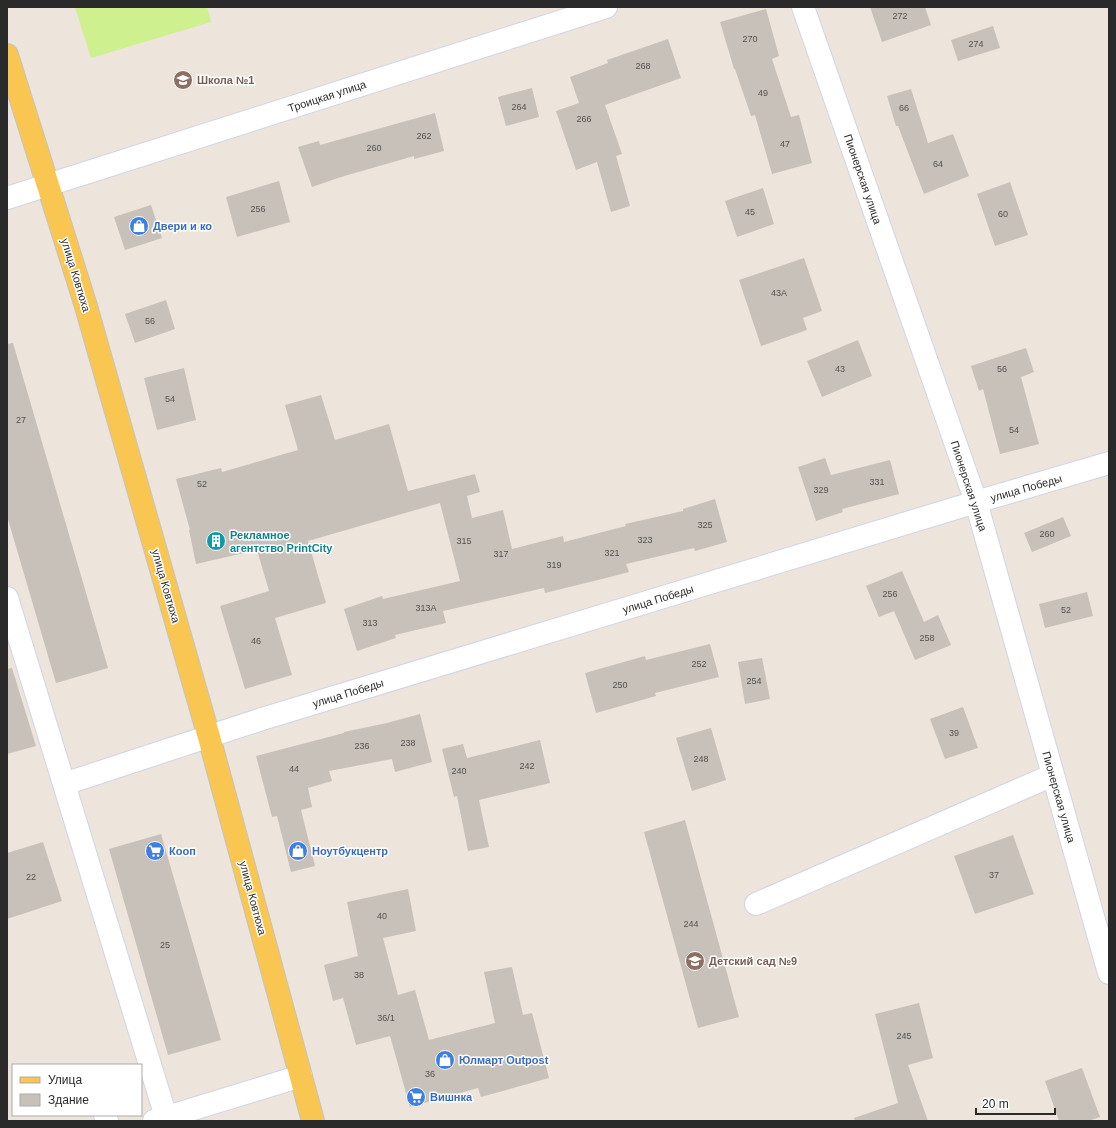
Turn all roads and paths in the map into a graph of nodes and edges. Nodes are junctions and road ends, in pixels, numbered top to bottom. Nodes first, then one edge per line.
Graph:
1 (606, 7) edge
2 (803, 7) edge
3 (7, 55) edge
4 (48, 185) junction
5 (7, 198) edge
6 (1109, 463) edge
7 (976, 502) junction
8 (7, 598) edge
9 (209, 737) junction
10 (1053, 775) junction
11 (64, 784) junction
12 (756, 904) dead end
13 (1109, 972) edge
14 (301, 1076) junction
15 (160, 1119) edge
16 (313, 1121) edge

1 - 4 street, Троицкая улица
2 - 7 street, Пионерская улица
3 - 4 main road, улица Ковтюха
4 - 5 street, Троицкая улица
4 - 9 main road, улица Ковтюха
6 - 7 street, улица Победы
7 - 9 street, улица Победы
7 - 10 street, Пионерская улица
8 - 11 street
9 - 11 street, улица Победы
9 - 14 main road, улица Ковтюха
10 - 12 street
10 - 13 street, Пионерская улица
11 - 15 street
14 - 15 street
14 - 16 main road, улица Ковтюха

